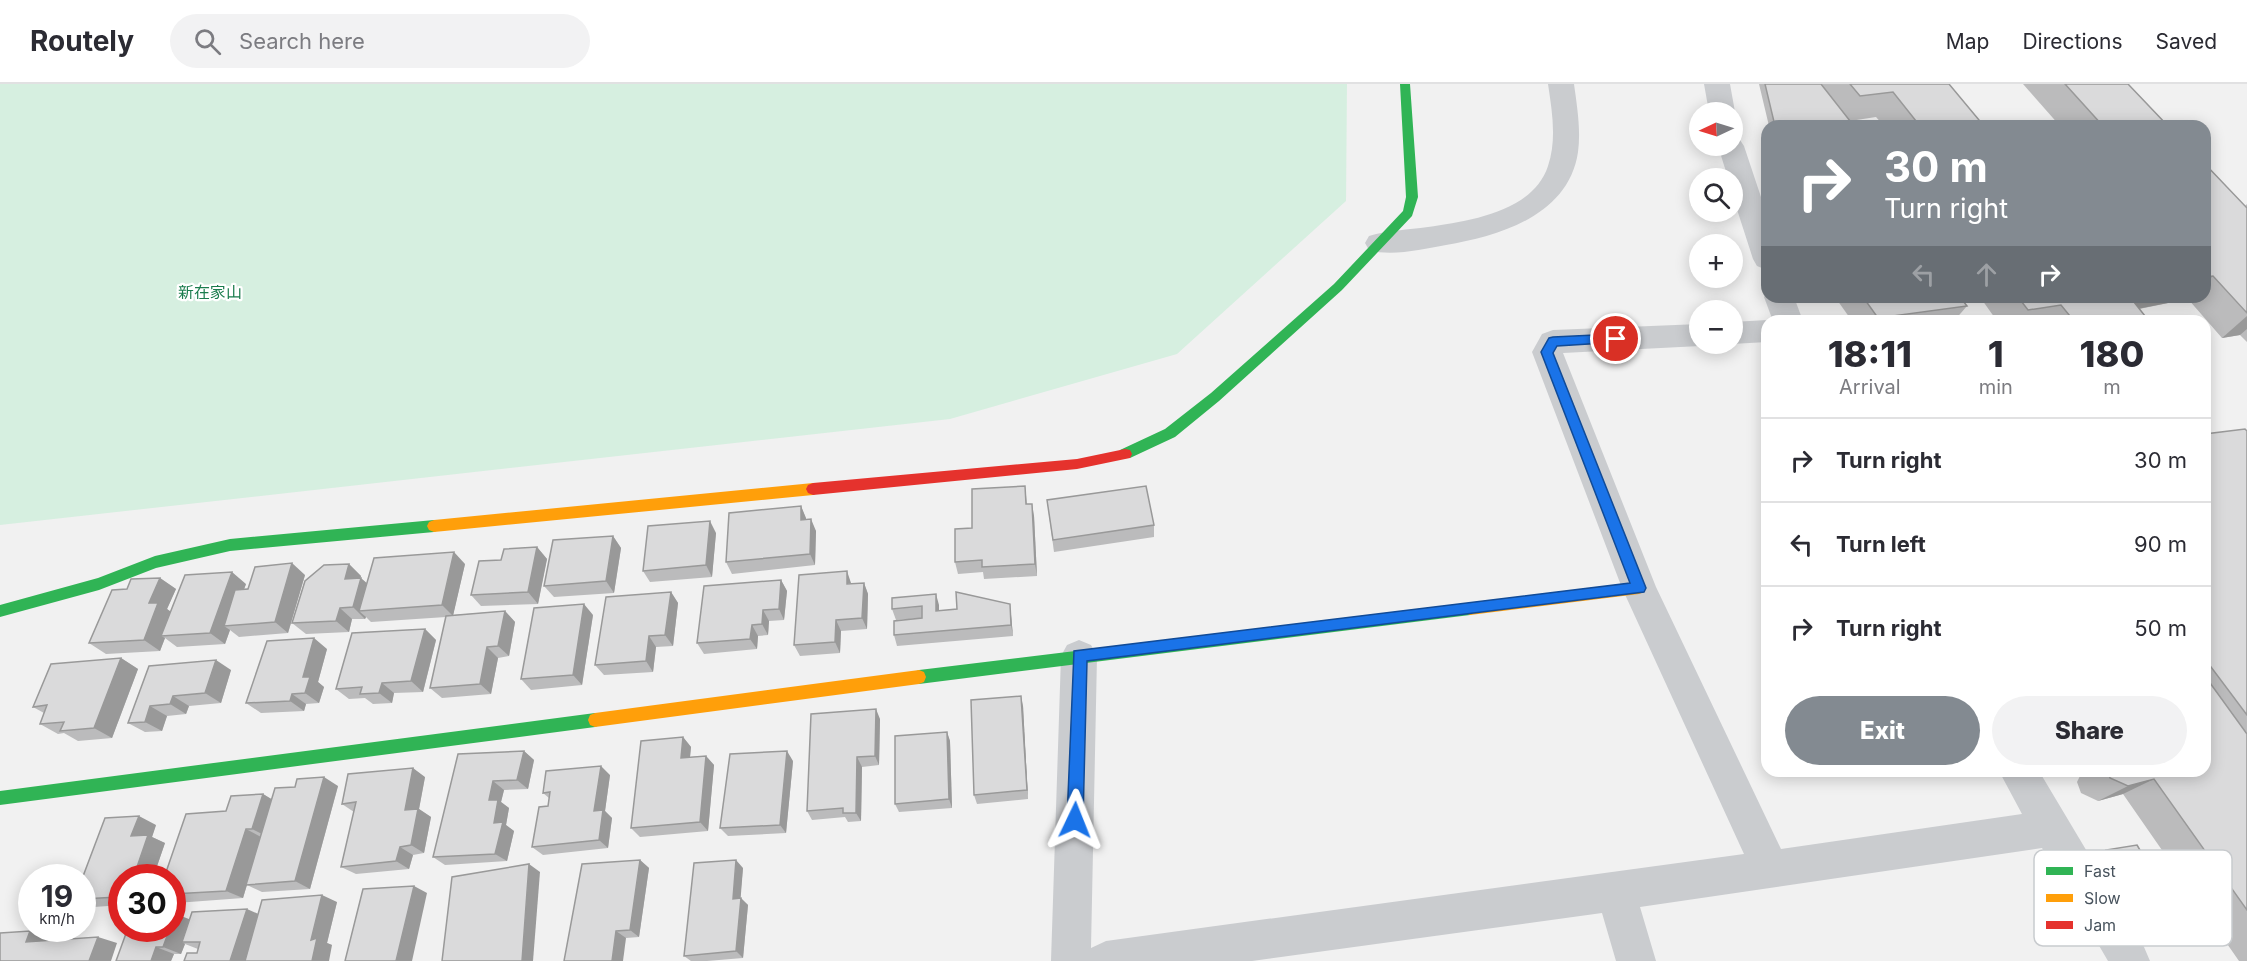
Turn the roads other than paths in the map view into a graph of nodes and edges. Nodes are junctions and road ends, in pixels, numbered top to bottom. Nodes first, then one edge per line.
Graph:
1 (1405, 84) edge
2 (1561, 84) edge
3 (1717, 84) edge
4 (1720, 102) edge
5 (1734, 156) edge
6 (1761, 240) edge
7 (1379, 243) junction
8 (1761, 331) edge
9 (1743, 332) edge
10 (1689, 335) edge
11 (1639, 588) junction
12 (0, 611) edge
13 (1079, 656) junction
14 (2021, 777) edge
15 (0, 798) edge
16 (2051, 828) junction
17 (2064, 850) edge
18 (1772, 870) junction
19 (1616, 891) junction
20 (2121, 946) edge
21 (1071, 961) edge
22 (1106, 961) edge
23 (1636, 961) edge
24 (2130, 961) edge

1 - 7 street
2 - 7 street
3 - 4 street
5 - 6 street
7 - 12 street
8 - 9 street
10 - 11 street
11 - 13 street
11 - 18 street
13 - 15 street
13 - 21 street
14 - 16 street
16 - 17 street
16 - 18 street
18 - 19 street
19 - 22 street
19 - 23 street
20 - 24 street

